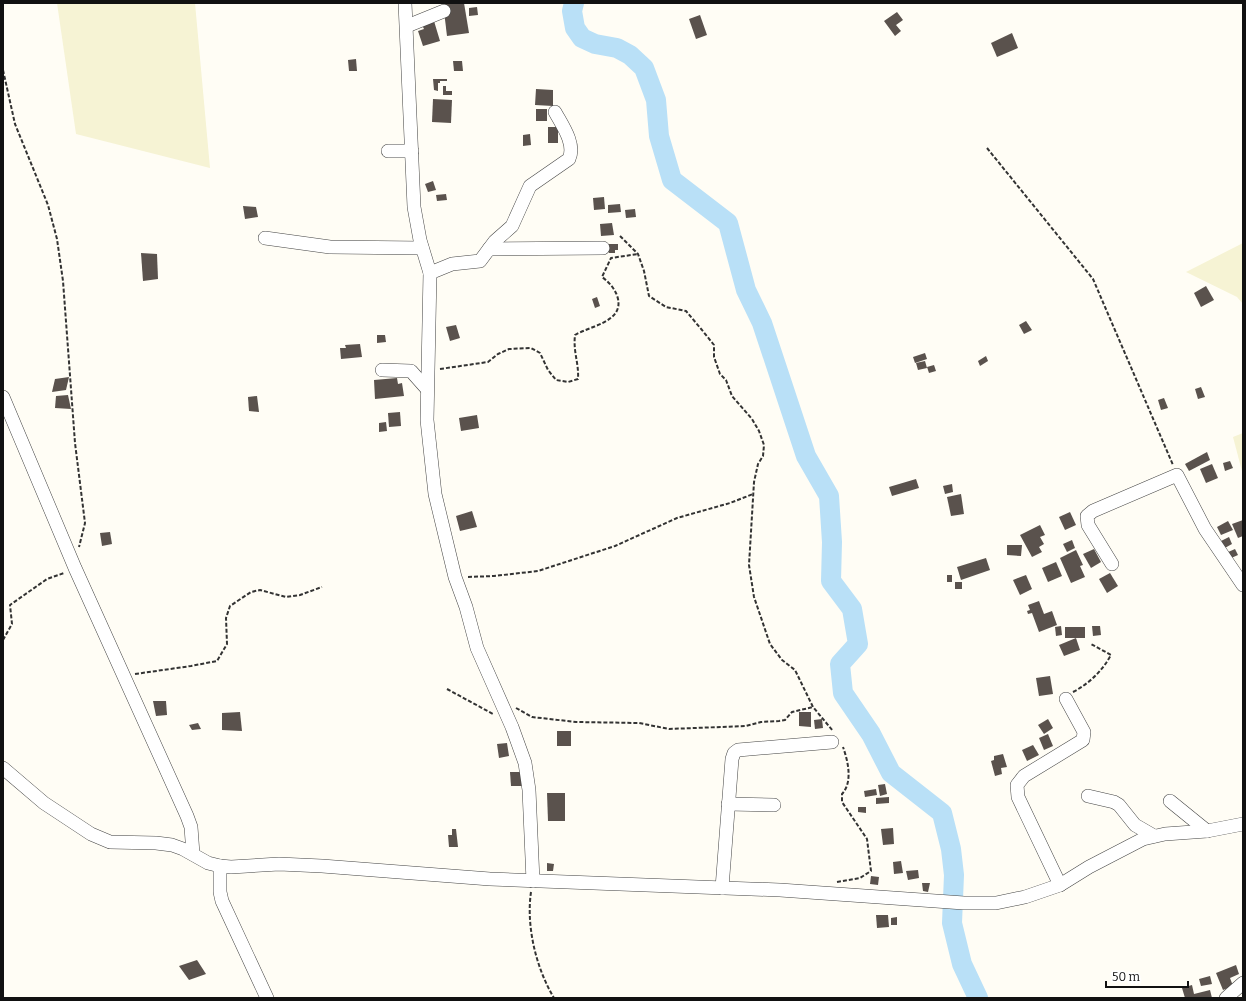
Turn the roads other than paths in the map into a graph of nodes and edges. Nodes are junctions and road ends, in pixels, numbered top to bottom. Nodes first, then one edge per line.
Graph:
1 (405, 3) edge
2 (444, 11) dead end
3 (407, 26) junction
4 (555, 112) dead end
5 (388, 151) dead end
6 (412, 151) junction
7 (266, 238) dead end
8 (422, 248) junction
9 (603, 248) dead end
10 (489, 249) junction
11 (430, 273) junction
12 (382, 370) dead end
13 (427, 389) junction
14 (3, 397) edge
15 (1112, 564) dead end
16 (1243, 585) edge
17 (1066, 699) road end
18 (835, 739) road end
19 (3, 768) edge
20 (1088, 796) dead end
21 (1170, 801) dead end
22 (728, 804) junction
23 (774, 805) dead end
24 (1243, 824) edge
25 (1206, 831) junction
26 (1154, 836) junction
27 (194, 854) junction
28 (220, 866) junction
29 (533, 881) junction
30 (1060, 885) junction
31 (722, 888) junction
32 (1243, 983) edge
33 (267, 998) edge
34 (1226, 998) edge

1 - 3 street
2 - 3 street
3 - 6 street
4 - 10 street
5 - 6 street
6 - 8 street
7 - 8 street
8 - 11 street
9 - 10 street
10 - 11 street
11 - 13 street
12 - 13 street
13 - 29 street
14 - 27 street
15 - 16 street
17 - 30 street
18 - 22 street
19 - 27 street
20 - 26 street
21 - 25 street
22 - 23 street
22 - 31 street
24 - 25 street
25 - 26 street
26 - 30 street
27 - 28 street
28 - 29 street
28 - 33 street
29 - 31 street
30 - 31 street
32 - 34 street

